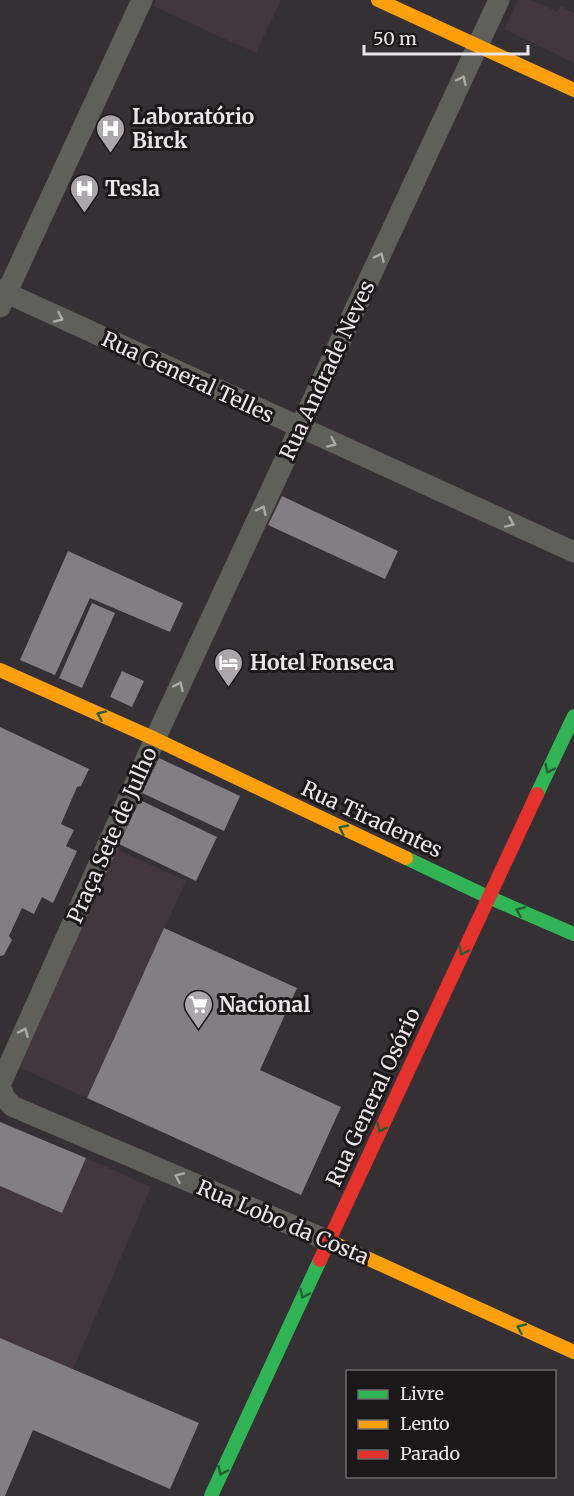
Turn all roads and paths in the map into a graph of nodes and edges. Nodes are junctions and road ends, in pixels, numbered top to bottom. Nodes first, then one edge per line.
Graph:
1 (142, 0) edge
2 (378, 0) edge
3 (499, 0) edge
4 (477, 46) junction
5 (574, 90) edge
6 (2, 297) edge
7 (300, 429) junction
8 (574, 552) edge
9 (0, 670) edge
10 (574, 716) edge
11 (154, 739) junction
12 (488, 897) junction
13 (574, 934) edge
14 (0, 1086) edge
15 (329, 1241) junction
16 (574, 1352) edge
17 (211, 1496) edge

1 - 6 street
2 - 4 street
3 - 4 street, Rua Andrade Neves
4 - 5 street
7 -> 4 street, Rua Andrade Neves
6 -> 7 street, Rua General Telles
7 -> 8 street, Rua General Telles
11 -> 7 street, Rua Andrade Neves
11 -> 9 street, Praça Sete de Julho
10 -> 12 street, Rua General Osório
12 -> 11 street, Rua Tiradentes
14 -> 11 street, Praça Sete de Julho
13 -> 12 street, Rua Tiradentes
12 -> 15 street, Rua General Osório
15 -> 14 street, Rua Lobo da Costa
16 -> 15 street, Rua Lobo da Costa
15 -> 17 street, Rua General Osório

